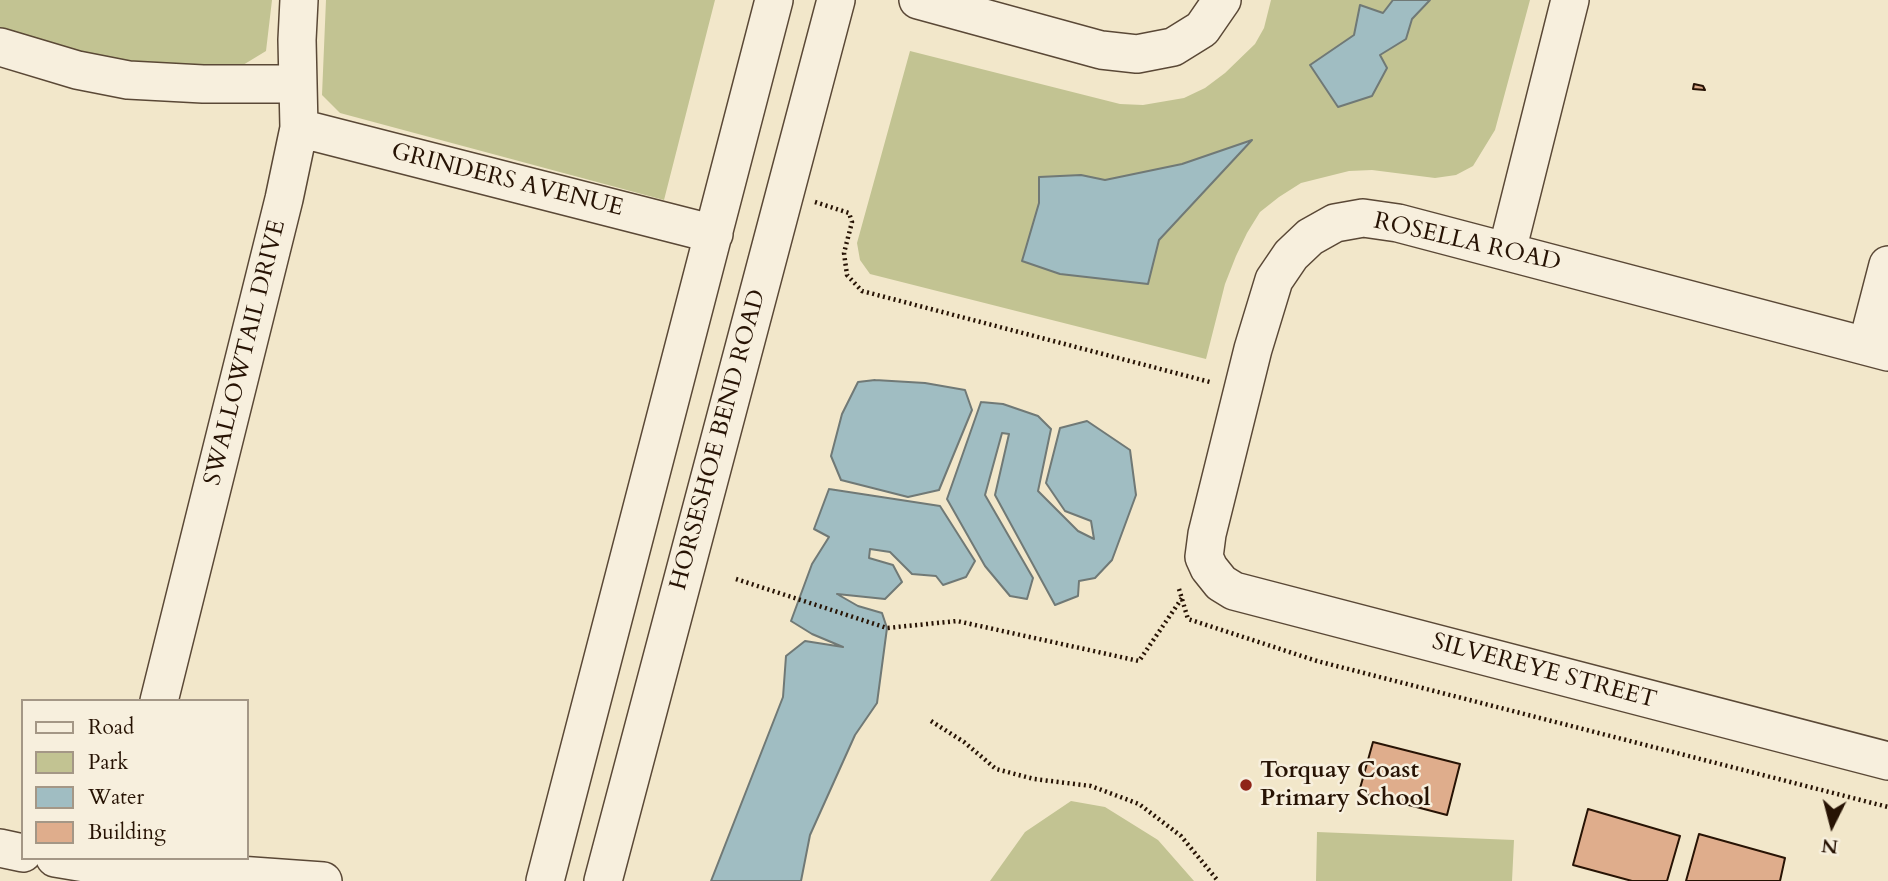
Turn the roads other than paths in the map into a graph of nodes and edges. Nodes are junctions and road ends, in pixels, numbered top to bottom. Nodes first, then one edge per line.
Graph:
1 (299, 0) edge
2 (774, 0) edge
3 (836, 0) edge
4 (918, 0) edge
5 (1222, 0) edge
6 (1570, 0) edge
7 (0, 47) edge
8 (297, 84) junction
9 (299, 128) junction
10 (714, 234) junction
11 (1507, 251) junction
12 (1888, 265) edge
13 (1877, 349) edge
14 (1209, 568) joint
15 (159, 699) edge
16 (1888, 761) edge
17 (0, 848) edge
18 (21, 853) edge
19 (67, 860) edge
20 (114, 868) edge
21 (180, 871) junction
22 (216, 881) edge
23 (323, 881) edge
24 (545, 881) edge
25 (603, 881) edge

1 - 8 street, SWALLOWTAIL DRIVE
2 - 10 street
3 - 25 street, HORSESHOE BEND ROAD
4 - 5 street
6 - 11 street
7 - 8 street
8 - 9 street, SWALLOWTAIL DRIVE
9 - 10 street, GRINDERS AVENUE
9 - 15 street, SWALLOWTAIL DRIVE
10 - 24 street
11 - 13 street, ROSELLA ROAD
11 - 14 street, ROSELLA ROAD
12 - 13 street
14 - 16 street, SILVEREYE STREET
17 - 18 street
19 - 20 street
20 - 21 street
21 - 22 street
21 - 23 street

